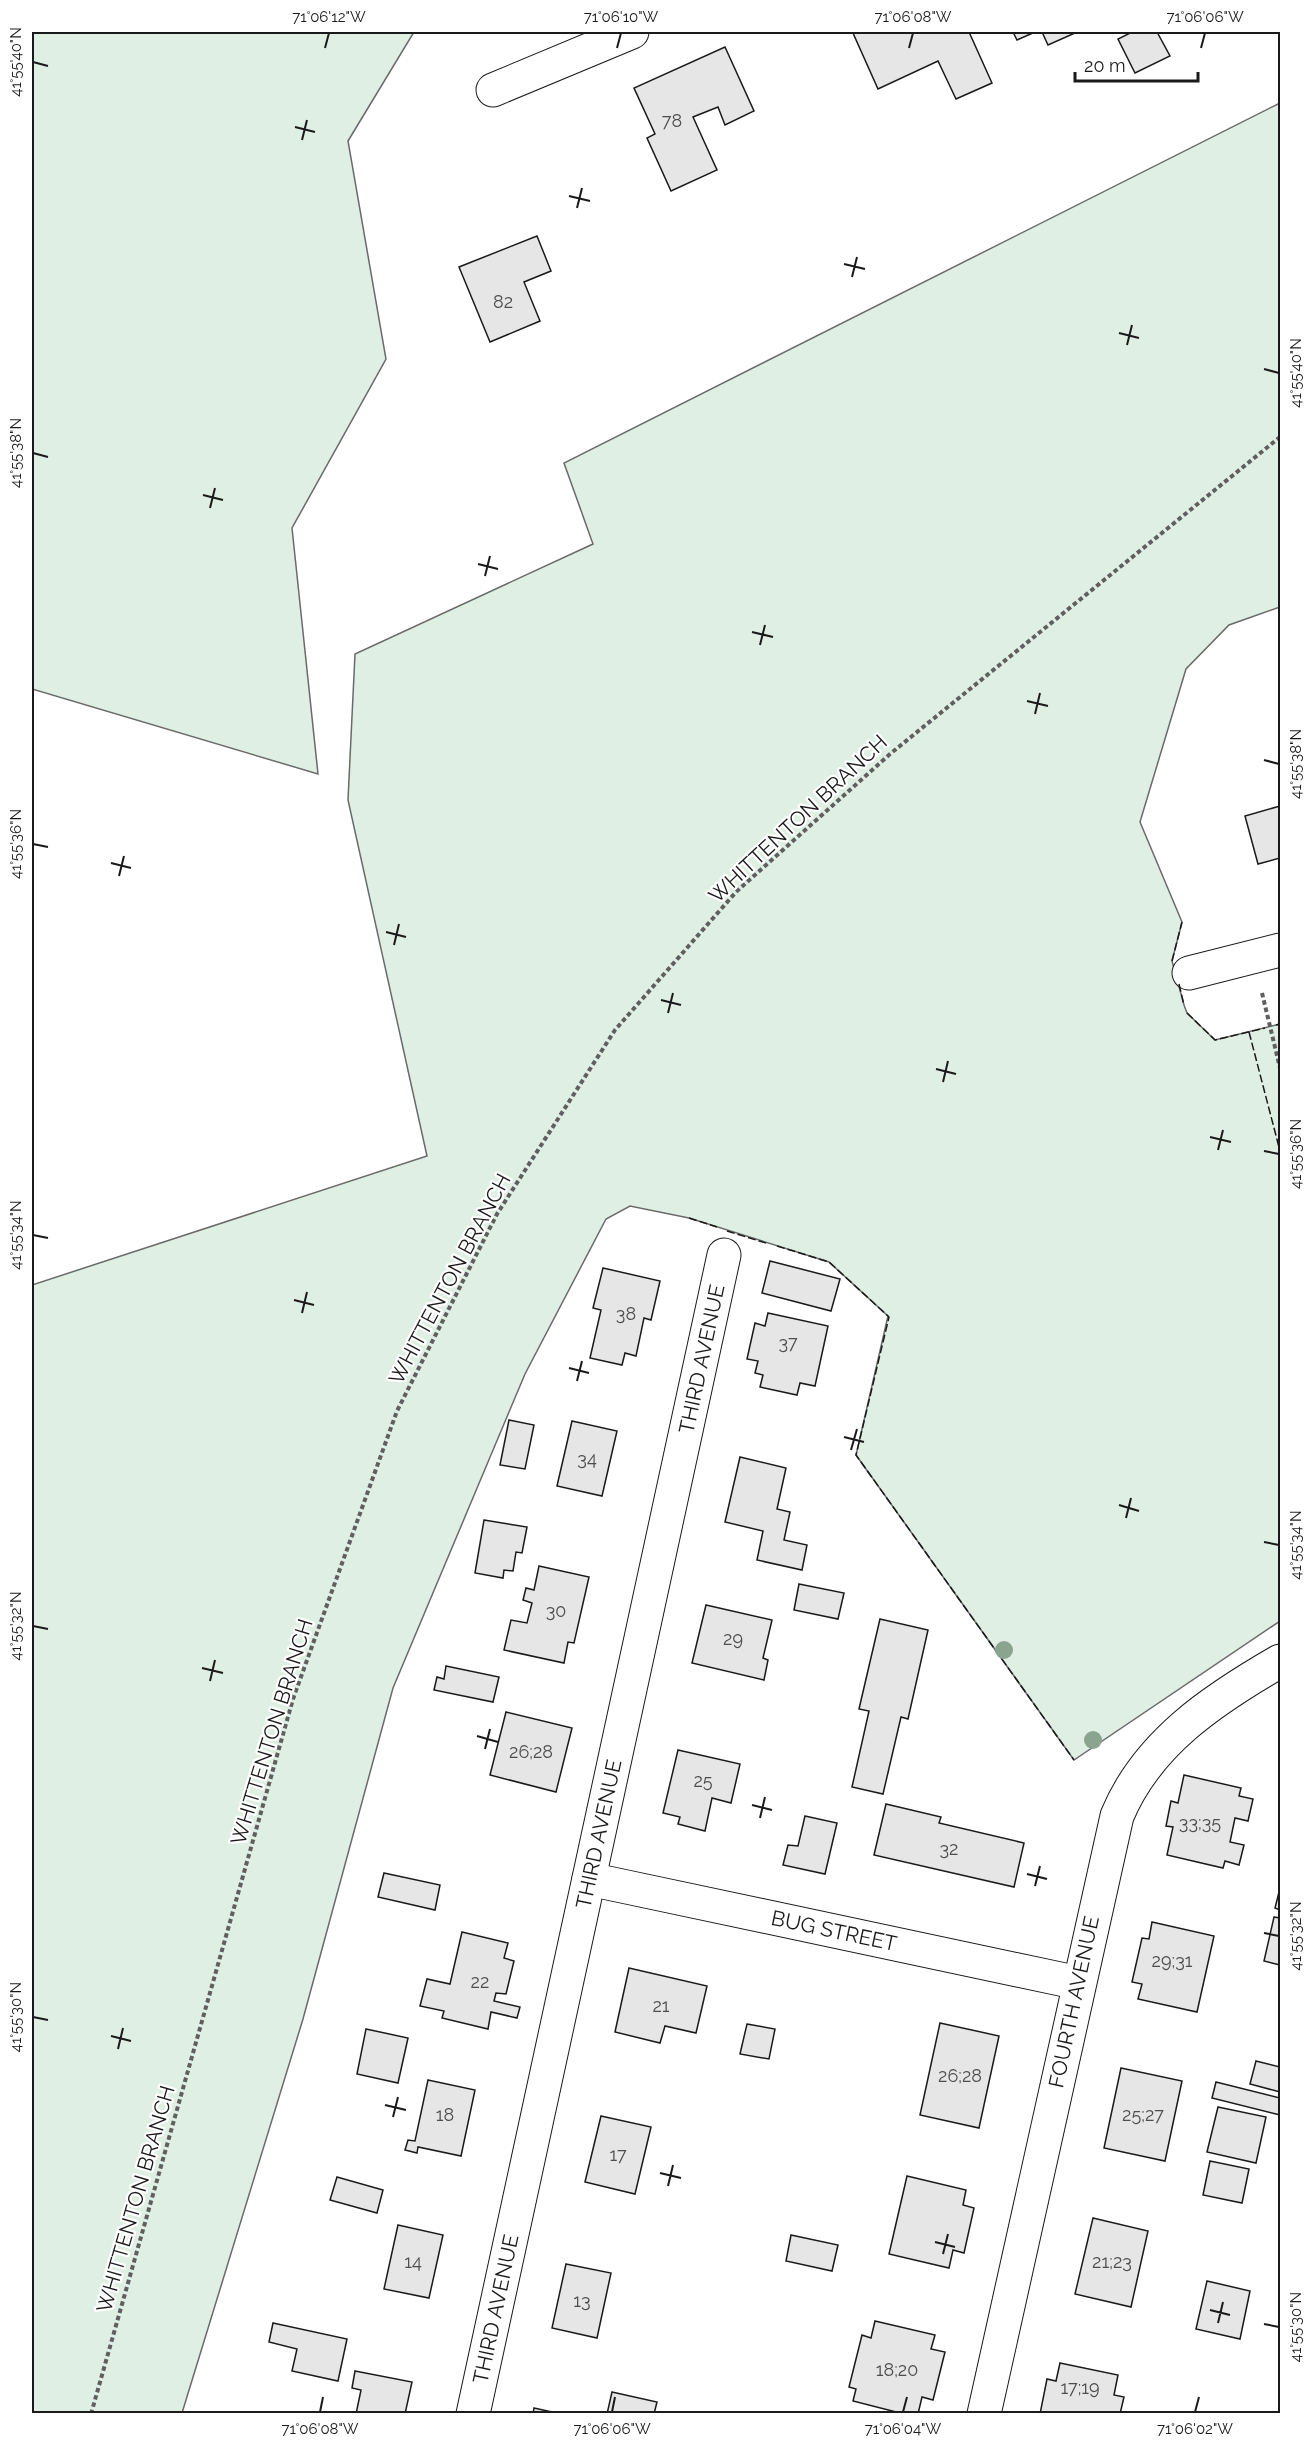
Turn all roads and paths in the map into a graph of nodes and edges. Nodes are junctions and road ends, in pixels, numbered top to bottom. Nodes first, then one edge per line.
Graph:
1 (632, 32) edge
2 (493, 90) dead end
3 (1281, 437) edge
4 (1267, 954) edge
5 (1189, 973) dead end
6 (1281, 1068) edge
7 (724, 1255) dead end
8 (1281, 1661) edge
9 (589, 1880) junction
10 (1079, 1983) junction
11 (90, 2414) edge
12 (473, 2414) edge
13 (984, 2414) edge

1 - 2 street
3 - 11 path, WHITTENTON BRANCH
4 - 5 street
4 - 6 path
7 - 9 street, THIRD AVENUE
8 - 10 street, FOURTH AVENUE
9 - 10 street, BUG STREET
9 - 12 street, THIRD AVENUE
10 - 13 street, FOURTH AVENUE

